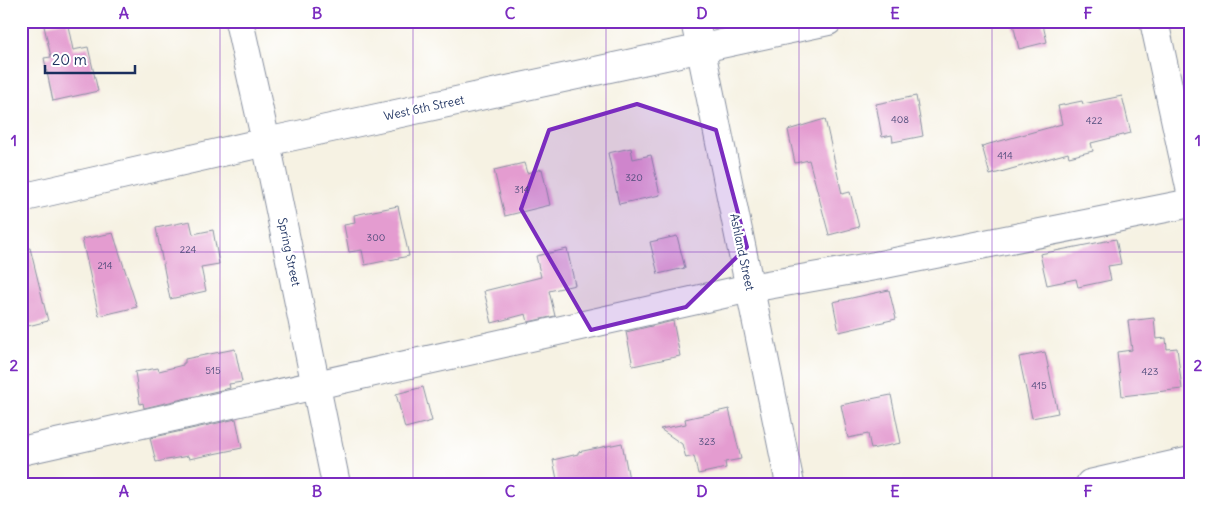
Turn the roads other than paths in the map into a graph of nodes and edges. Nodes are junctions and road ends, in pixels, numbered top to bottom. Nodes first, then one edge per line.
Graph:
1 (238, 21) edge
2 (695, 21) edge
3 (828, 21) edge
4 (1154, 21) edge
5 (701, 48) junction
6 (266, 142) junction
7 (1191, 192) edge
8 (21, 198) edge
9 (1191, 203) edge
10 (750, 288) junction
11 (316, 385) junction
12 (21, 451) edge
13 (1191, 462) edge
14 (336, 484) edge
15 (790, 484) edge
16 (1090, 484) edge

1 - 6 street, Spring Street
2 - 5 street, Ashland Street
3 - 5 street, West 6th Street
4 - 7 street
5 - 6 street, West 6th Street
5 - 10 street, Ashland Street
6 - 8 street, West 6th Street
6 - 11 street, Spring Street
9 - 10 street
10 - 11 street
10 - 15 street, Ashland Street
11 - 12 street
11 - 14 street, Spring Street
13 - 16 street

